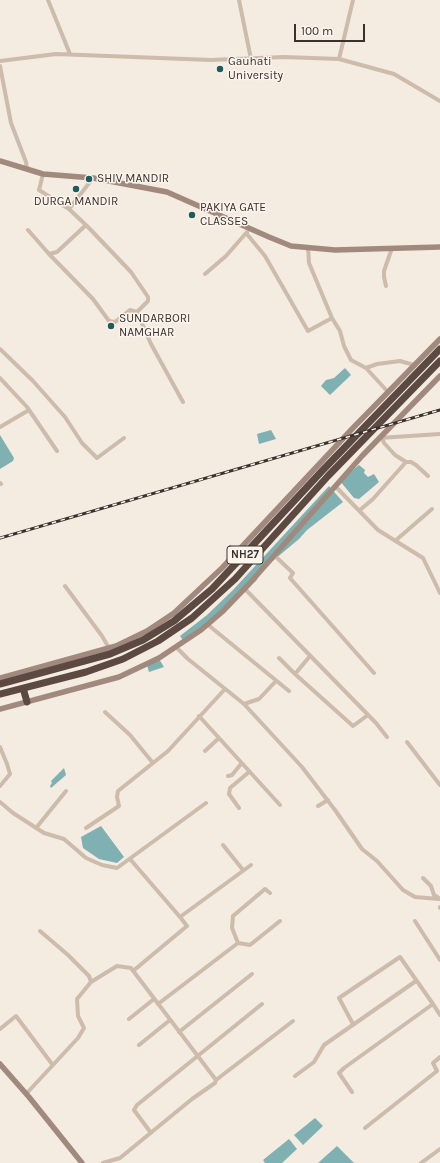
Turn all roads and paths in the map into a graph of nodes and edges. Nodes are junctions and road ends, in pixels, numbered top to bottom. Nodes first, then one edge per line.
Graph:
1 (48, 0) edge
2 (239, 0) edge
3 (353, 0) edge
4 (70, 54) junction
5 (250, 59) junction
6 (339, 59) junction
7 (0, 61) edge
8 (0, 66) edge
9 (440, 101) edge
10 (0, 163) edge
11 (27, 169) junction
12 (43, 174) junction
13 (93, 178) junction
14 (69, 209) junction
15 (86, 224) junction
16 (28, 230) dead end
17 (248, 231) junction
18 (308, 247) junction
19 (440, 247) edge
20 (392, 248) junction
21 (49, 254) junction
22 (205, 274) dead end
23 (386, 286) dead end
24 (137, 312) junction
25 (332, 318) junction
26 (440, 339) edge
27 (0, 349) edge
28 (440, 349) edge
29 (440, 361) edge
30 (414, 365) junction
31 (366, 368) junction
32 (440, 376) edge
33 (0, 378) edge
34 (388, 392) junction
35 (183, 402) dead end
36 (29, 410) junction
37 (0, 426) edge
38 (440, 434) edge
39 (124, 438) dead end
40 (381, 438) junction
41 (57, 451) dead end
42 (406, 462) junction
43 (428, 476) dead end
44 (335, 486) junction
45 (432, 509) dead end
46 (360, 510) junction
47 (395, 541) junction
48 (274, 555) junction
49 (65, 586) dead end
50 (244, 588) junction
51 (440, 593) edge
52 (207, 624) junction
53 (109, 648) junction
54 (177, 648) junction
55 (310, 656) junction
56 (279, 658) dead end
57 (374, 673) dead end
58 (295, 674) junction
59 (0, 678) edge
60 (276, 681) junction
61 (0, 684) edge
62 (23, 688) junction
63 (225, 689) junction
64 (289, 691) dead end
65 (0, 694) edge
66 (27, 702) junction
67 (244, 704) junction
68 (0, 709) edge
69 (105, 712) dead end
70 (368, 715) junction
71 (200, 716) junction
72 (387, 737) dead end
73 (219, 738) junction
74 (407, 742) dead end
75 (0, 747) edge
76 (205, 752) dead end
77 (153, 762) junction
78 (241, 764) junction
79 (249, 772) junction
80 (228, 776) dead end
81 (440, 784) edge
82 (0, 786) edge
83 (66, 791) dead end
84 (328, 800) junction
85 (0, 802) edge
86 (206, 803) dead end
87 (280, 805) dead end
88 (318, 806) dead end
89 (239, 808) dead end
90 (36, 828) junction
91 (86, 828) dead end
92 (222, 845) dead end
93 (130, 859) junction
94 (251, 864) dead end
95 (243, 870) junction
96 (423, 878) dead end
97 (270, 893) dead end
98 (439, 899) edge
99 (180, 917) junction
100 (280, 921) dead end
101 (415, 921) dead end
102 (40, 931) dead end
103 (238, 944) junction
104 (440, 960) edge
105 (133, 971) junction
106 (252, 974) dead end
107 (416, 980) junction
108 (91, 982) junction
109 (154, 999) junction
110 (158, 1004) junction
111 (262, 1004) dead end
112 (432, 1004) junction
113 (440, 1015) edge
114 (129, 1019) dead end
115 (170, 1020) junction
116 (293, 1021) dead end
117 (353, 1024) junction
118 (0, 1028) edge
119 (179, 1032) junction
120 (139, 1045) dead end
121 (198, 1055) junction
122 (440, 1057) edge
123 (0, 1064) edge
124 (52, 1064) junction
125 (295, 1076) dead end
126 (216, 1080) junction
127 (352, 1092) dead end
128 (26, 1094) junction
129 (365, 1128) dead end
130 (151, 1133) junction
131 (440, 1149) edge
132 (428, 1161) edge
133 (82, 1163) edge
134 (103, 1163) edge
135 (421, 1163) edge

1 - 4 street
2 - 5 street
3 - 6 street
4 - 5 street
4 - 7 street
5 - 6 street
6 - 9 street
8 - 11 street
10 - 11 street
11 - 12 street
12 - 13 street
12 - 14 street
13 - 14 street
13 - 17 street
14 - 15 street
15 - 21 street
15 - 24 street
16 - 21 street
17 - 18 street
17 - 22 street
17 - 25 street
18 - 20 street
18 - 25 street
19 - 20 street
20 - 23 street
21 - 24 street
24 - 35 street
25 - 31 street
26 - 30 street
27 - 39 street
28 - 61 highway, NH27
29 - 62 highway, NH27
30 - 31 street
30 - 34 street
31 - 34 street
32 - 40 street
33 - 36 street
34 - 53 street
36 - 37 street
36 - 41 street
38 - 40 street
40 - 42 street
40 - 44 street
42 - 43 street
42 - 46 street
44 - 46 street
44 - 48 street
45 - 47 street
46 - 47 street
47 - 51 street
48 - 50 street
48 - 57 street
49 - 53 street
50 - 52 street
50 - 55 street
52 - 54 street
52 - 60 street
53 - 59 street
54 - 63 street
54 - 66 street
55 - 58 street
55 - 70 street
56 - 58 street
58 - 70 street
60 - 64 street
60 - 67 street
62 - 65 highway, NH27
62 - 66 highway
63 - 67 street
63 - 71 street
66 - 68 street
67 - 84 street
69 - 77 street
70 - 72 street
71 - 73 street
71 - 77 street
73 - 76 street
73 - 78 street
74 - 81 street
75 - 82 street
77 - 91 street
78 - 79 street
78 - 80 street
79 - 87 street
79 - 89 street
83 - 90 street
84 - 88 street
84 - 98 street
85 - 90 street
86 - 93 street
90 - 93 street
92 - 95 street
93 - 99 street
94 - 95 street
95 - 99 street
96 - 98 street
97 - 103 street
99 - 105 street
100 - 103 street
101 - 104 street
102 - 108 street
103 - 110 street
105 - 108 street
105 - 109 street
106 - 119 street
107 - 112 street
107 - 117 street
107 - 117 street
108 - 124 street
109 - 110 street
109 - 114 street
110 - 115 street
111 - 121 street
112 - 113 street
112 - 127 street
115 - 119 street
115 - 120 street
116 - 126 street
117 - 125 street
118 - 124 street
119 - 121 street
121 - 126 street
121 - 130 street
122 - 129 street
123 - 128 street
124 - 128 street
126 - 130 street
128 - 133 street
130 - 134 street
131 - 132 street
132 - 135 street

